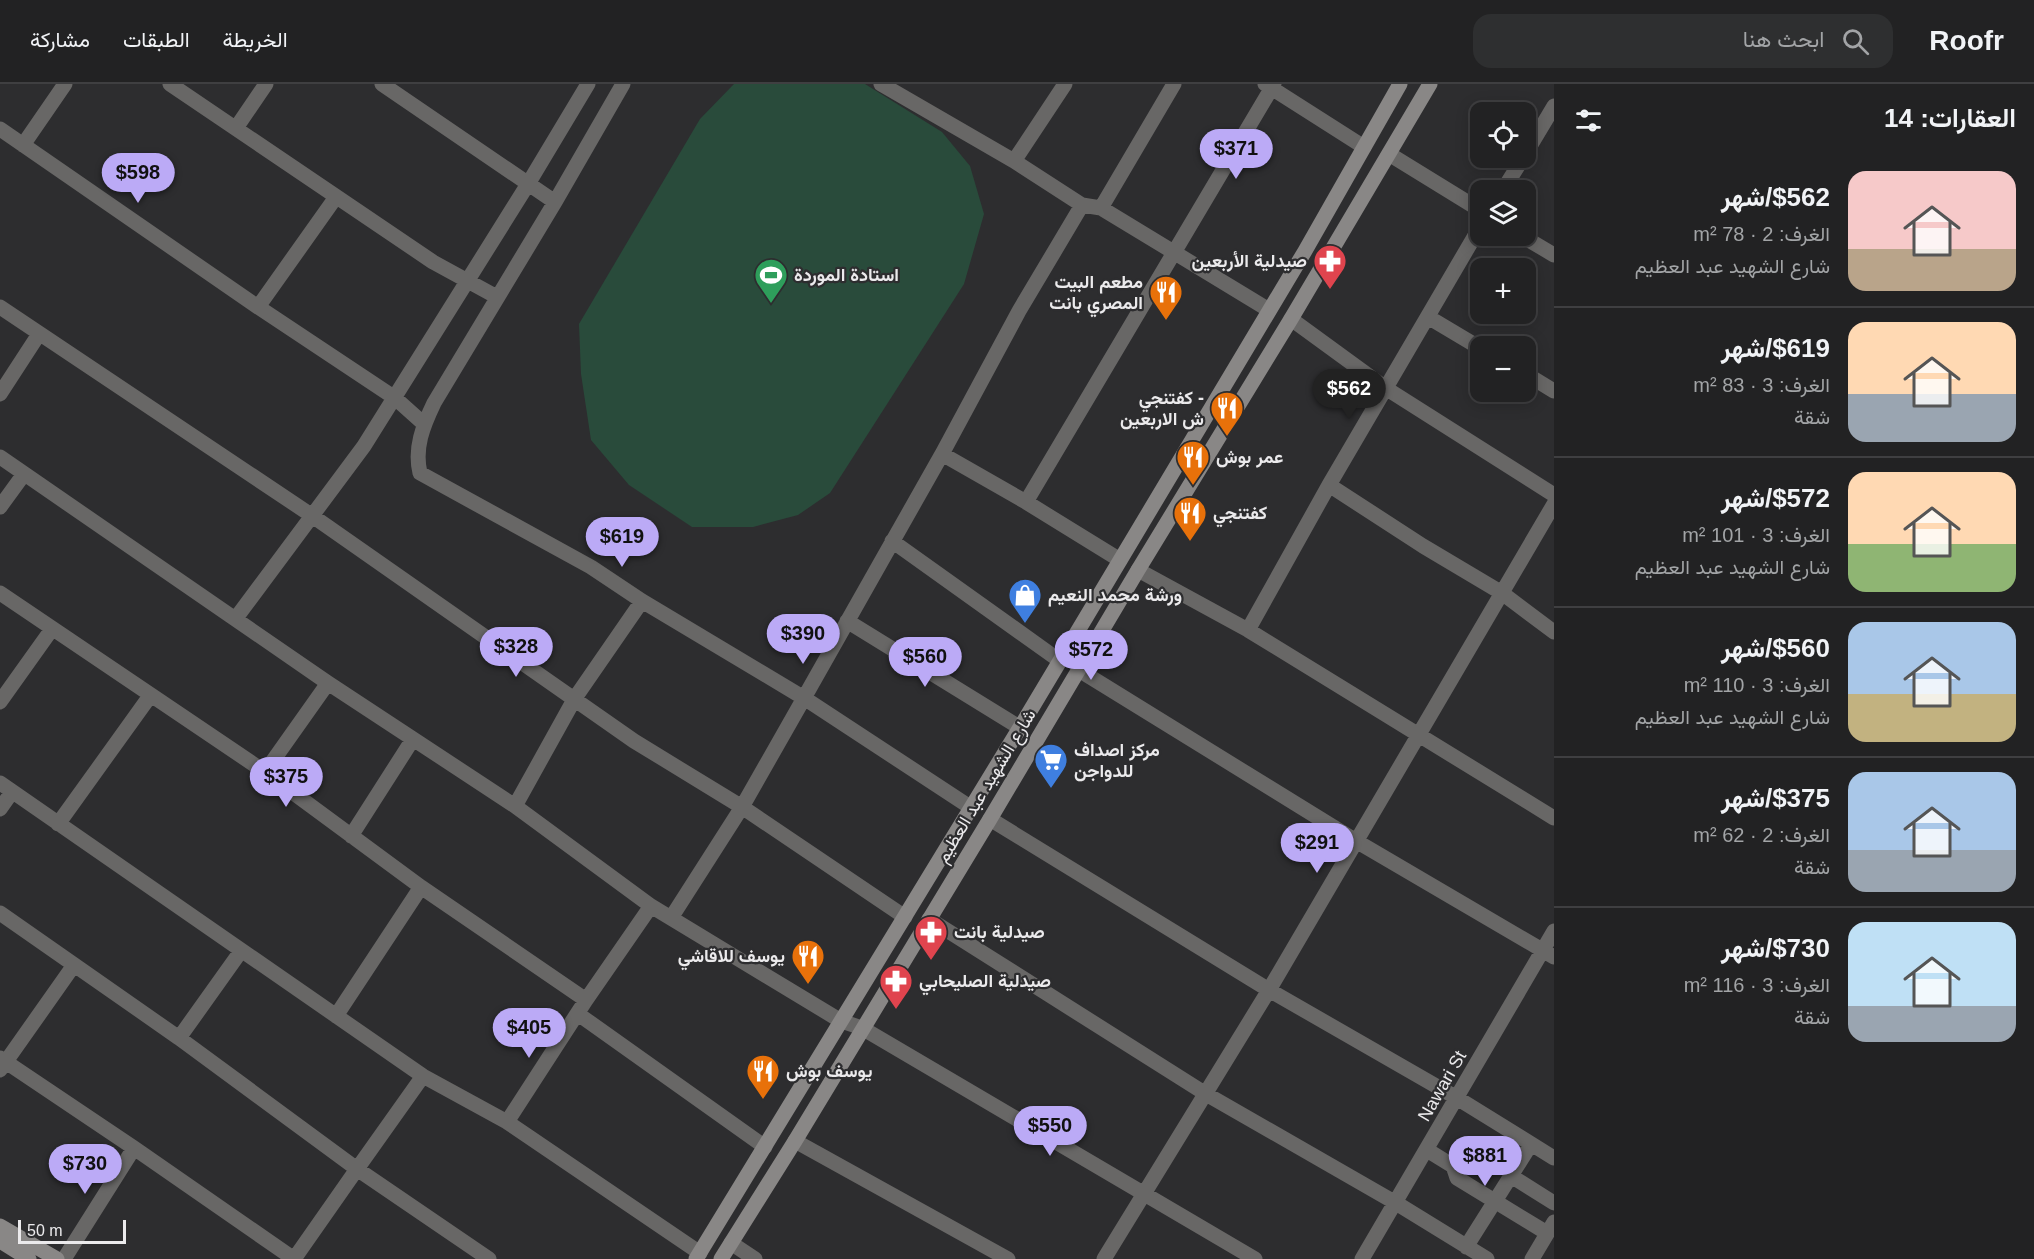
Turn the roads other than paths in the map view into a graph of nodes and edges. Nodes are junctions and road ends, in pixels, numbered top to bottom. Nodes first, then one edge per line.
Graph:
1 (65, 84) edge
2 (171, 84) edge
3 (266, 84) edge
4 (382, 84) edge
5 (588, 84) edge
6 (881, 84) edge
7 (1065, 84) edge
8 (1174, 84) edge
9 (1401, 84) edge
10 (1431, 84) edge
11 (1270, 86) edge
12 (616, 87) edge
13 (1551, 116) edge
14 (236, 128) junction
15 (0, 129) edge
16 (1536, 138) edge
17 (23, 145) junction
18 (1364, 147) junction
19 (1389, 154) junction
20 (1014, 160) junction
21 (528, 184) junction
22 (336, 196) junction
23 (555, 202) junction
24 (1470, 204) edge
25 (1083, 205) junction
26 (1101, 208) junction
27 (1536, 243) edge
28 (1470, 244) edge
29 (1305, 251) junction
30 (1552, 251) edge
31 (1173, 253) junction
32 (1323, 264) junction
33 (466, 280) junction
34 (497, 297) junction
35 (0, 307) edge
36 (258, 307) junction
37 (1269, 310) junction
38 (1428, 317) junction
39 (1291, 319) junction
40 (39, 334) junction
41 (1470, 342) edge
42 (1536, 380) edge
43 (1387, 389) junction
44 (1554, 391) edge
45 (0, 394) edge
46 (395, 398) junction
47 (424, 424) junction
48 (942, 454) junction
49 (0, 457) edge
50 (24, 474) junction
51 (1329, 485) junction
52 (1554, 495) edge
53 (1026, 502) junction
54 (1554, 504) edge
55 (0, 507) edge
56 (311, 515) junction
57 (891, 541) junction
58 (1120, 560) junction
59 (1138, 570) junction
60 (0, 593) edge
61 (1502, 593) junction
62 (642, 601) junction
63 (236, 618) junction
64 (847, 621) junction
65 (52, 629) junction
66 (1248, 630) junction
67 (1554, 632) edge
68 (1060, 661) junction
69 (1079, 670) junction
70 (328, 683) junction
71 (150, 696) junction
72 (575, 698) junction
73 (804, 698) junction
74 (0, 702) edge
75 (1023, 722) junction
76 (1044, 728) junction
77 (1419, 734) junction
78 (413, 739) junction
79 (265, 772) junction
80 (6, 788) edge
81 (515, 806) junction
82 (742, 807) junction
83 (970, 807) junction
84 (0, 809) edge
85 (1554, 818) edge
86 (990, 819) junction
87 (58, 824) junction
88 (351, 836) junction
89 (1356, 841) junction
90 (422, 887) junction
91 (651, 906) junction
92 (0, 913) edge
93 (905, 917) junction
94 (671, 918) junction
95 (929, 919) junction
96 (1554, 931) edge
97 (242, 951) junction
98 (1548, 954) edge
99 (74, 965) junction
100 (1269, 990) junction
101 (586, 1000) junction
102 (578, 1014) junction
103 (336, 1016) junction
104 (841, 1021) junction
105 (862, 1028) junction
106 (179, 1038) junction
107 (2, 1063) edge
108 (423, 1076) junction
109 (1206, 1094) junction
110 (1456, 1098) junction
111 (507, 1122) junction
112 (795, 1141) junction
113 (1531, 1144) junction
114 (765, 1147) junction
115 (134, 1148) junction
116 (1427, 1150) junction
117 (1554, 1157) edge
118 (357, 1169) junction
119 (1511, 1176) junction
120 (1144, 1193) junction
121 (1495, 1202) junction
122 (1396, 1203) junction
123 (1554, 1203) edge
124 (1552, 1225) edge
125 (0, 1226) edge
126 (0, 1241) edge
127 (731, 1244) junction
128 (1466, 1247) junction
129 (698, 1256) edge
130 (29, 1259) edge
131 (57, 1259) edge
132 (64, 1259) edge
133 (489, 1259) edge
134 (721, 1259) edge
135 (755, 1259) edge
136 (1008, 1259) edge
137 (1104, 1259) edge
138 (1255, 1259) edge
139 (1362, 1259) edge
140 (1487, 1259) edge
141 (1532, 1259) edge

1 - 17 street
2 - 14 street
3 - 14 street
4 - 21 street
5 - 21 street
6 - 20 street
7 - 20 street
8 - 26 street
9 - 18 main road, شارع الشهيد عبد العظيم
10 - 19 main road, شارع الشهيد عبد العظيم
11 - 18 street
11 - 31 street
12 - 23 street
13 - 16 street
14 - 22 street
15 - 17 street
17 - 36 street
18 - 29 main road, شارع الشهيد عبد العظيم
19 - 24 street
19 - 32 main road, شارع الشهيد عبد العظيم
20 - 25 street
21 - 23 street
21 - 33 street
22 - 33 street
22 - 36 street
23 - 34 street
25 - 26 street
25 - 48 street
26 - 31 street
27 - 30 street
28 - 38 street
29 - 32 main road
29 - 37 main road, شارع الشهيد عبد العظيم
31 - 37 street
31 - 53 street
32 - 39 main road, شارع الشهيد عبد العظيم
33 - 34 street
33 - 46 street
34 - 47 street
35 - 40 street
36 - 46 street
37 - 58 main road, شارع الشهيد عبد العظيم
38 - 41 street
38 - 43 street
39 - 43 street
39 - 59 main road, شارع الشهيد عبد العظيم
40 - 45 street
40 - 56 street
42 - 44 street
43 - 51 street
43 - 52 street
46 - 47 street
46 - 56 street
47 - 62 street
48 - 53 street
48 - 57 street
49 - 50 street
50 - 55 street
50 - 63 street
51 - 61 street
51 - 66 street
53 - 58 street
54 - 61 street
56 - 63 street
56 - 72 street
57 - 64 street
57 - 68 street
58 - 68 main road, شارع الشهيد عبد العظيم
59 - 66 street
59 - 69 main road, شارع الشهيد عبد العظيم
60 - 65 street
61 - 67 street
61 - 77 street
62 - 72 street
62 - 73 street
63 - 70 street
64 - 73 street
64 - 75 street
65 - 71 street
65 - 74 street
66 - 77 street
68 - 75 main road, شارع الشهيد عبد العظيم
69 - 76 main road, شارع الشهيد عبد العظيم
69 - 89 street
70 - 78 street
70 - 79 street
71 - 79 street
71 - 87 street
72 - 81 street
72 - 82 street
73 - 82 street
73 - 83 street
75 - 76 main road
75 - 83 main road, شارع الشهيد عبد العظيم
76 - 86 main road, شارع الشهيد عبد العظيم
77 - 85 street
77 - 89 street
78 - 81 street
78 - 88 street
79 - 88 street
80 - 84 street
80 - 87 street
81 - 91 street
82 - 93 street
82 - 94 street
83 - 93 main road, شارع الشهيد عبد العظيم
86 - 95 main road, شارع الشهيد عبد العظيم
86 - 100 street
87 - 97 street
88 - 90 street
89 - 98 street
89 - 100 street
90 - 101 street
90 - 103 street
91 - 94 street
91 - 101 street
92 - 99 street
93 - 104 main road, شارع الشهيد عبد العظيم
94 - 104 street
95 - 105 main road, شارع الشهيد عبد العظيم
95 - 109 street
96 - 98 street, Nawari St
97 - 103 street
97 - 106 street
98 - 110 street, Nawari St
99 - 106 street
99 - 107 street
100 - 109 street
100 - 110 street
101 - 102 street
102 - 111 street
102 - 114 street
103 - 108 street
104 - 105 street
104 - 114 main road, شارع الشهيد عبد العظيم
105 - 112 main road, شارع الشهيد عبد العظيم
105 - 120 street
106 - 118 street
107 - 115 street
108 - 111 street
108 - 118 street
109 - 120 street
109 - 122 street
110 - 113 street
110 - 116 street, Nawari St
111 - 129 street
112 - 127 main road, شارع الشهيد عبد العظيم
112 - 136 street
113 - 117 street
113 - 119 street
114 - 129 main road, شارع الشهيد عبد العظيم
115 - 118 street
115 - 132 street
116 - 121 street
116 - 122 street, Nawari St
118 - 133 street
119 - 121 street
119 - 123 street
120 - 137 street
120 - 138 street
121 - 124 street
121 - 128 street
122 - 128 street
122 - 139 street, Nawari St
124 - 141 street
125 - 131 main road
126 - 130 main road
127 - 134 main road, شارع الشهيد عبد العظيم
127 - 135 street
128 - 140 street

